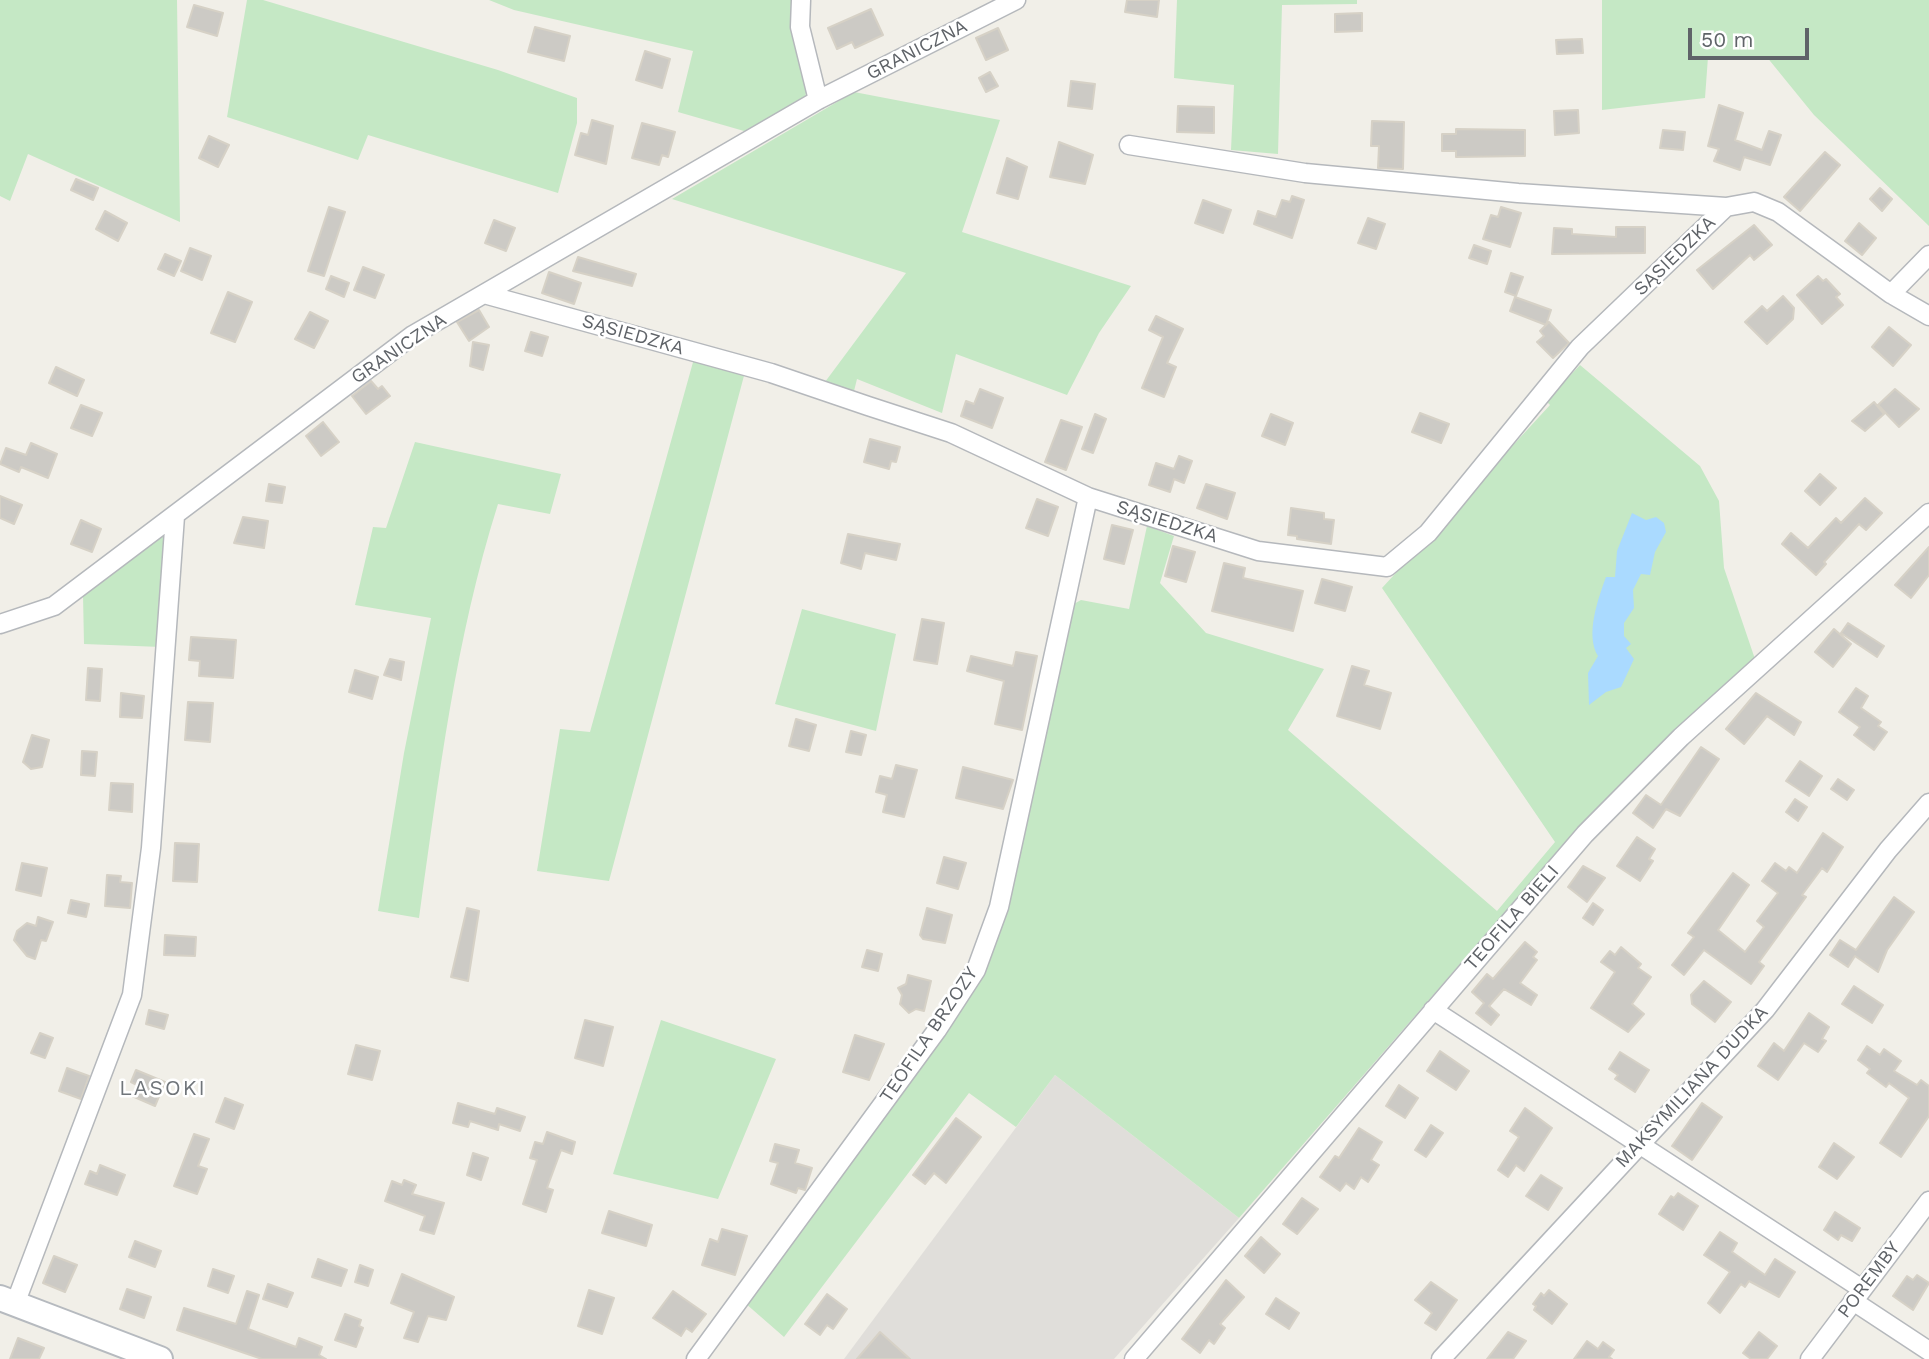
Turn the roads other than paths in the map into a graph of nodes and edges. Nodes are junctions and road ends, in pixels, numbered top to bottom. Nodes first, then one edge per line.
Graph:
1 (801, 0) edge
2 (1016, 0) edge
3 (818, 100) junction
4 (1129, 145) dead end
5 (1726, 207) junction
6 (1929, 255) edge
7 (1891, 293) junction
8 (484, 294) junction
9 (1929, 317) edge
10 (1088, 497) junction
11 (1929, 513) edge
12 (175, 516) junction
13 (0, 624) edge
14 (1929, 803) edge
15 (1433, 1010) junction
16 (1638, 1144) junction
17 (1929, 1201) edge
18 (1858, 1295) junction
19 (8, 1301) edge
20 (1929, 1351) edge
21 (160, 1359) edge
22 (696, 1359) edge
23 (1134, 1359) edge
24 (1441, 1359) edge
25 (1810, 1359) edge

1 - 3 street
2 - 3 street, GRANICZNA
3 - 8 street, GRANICZNA
4 - 5 street, SĄSIEDZKA
5 - 7 street, SĄSIEDZKA
5 - 10 street, SĄSIEDZKA
6 - 7 street
7 - 9 street, SĄSIEDZKA
8 - 10 street, SĄSIEDZKA
8 - 12 street, GRANICZNA
10 - 22 street, TEOFILA BRZOZY
11 - 15 street, TEOFILA BIELI
12 - 13 street, GRANICZNA
12 - 19 street
14 - 16 street, MAKSYMILIANA DUDKA
15 - 16 street
15 - 23 street, TEOFILA BIELI
16 - 18 street
16 - 24 street, MAKSYMILIANA DUDKA
17 - 18 street, POREMBY
18 - 20 street
18 - 25 street, POREMBY
19 - 21 street

